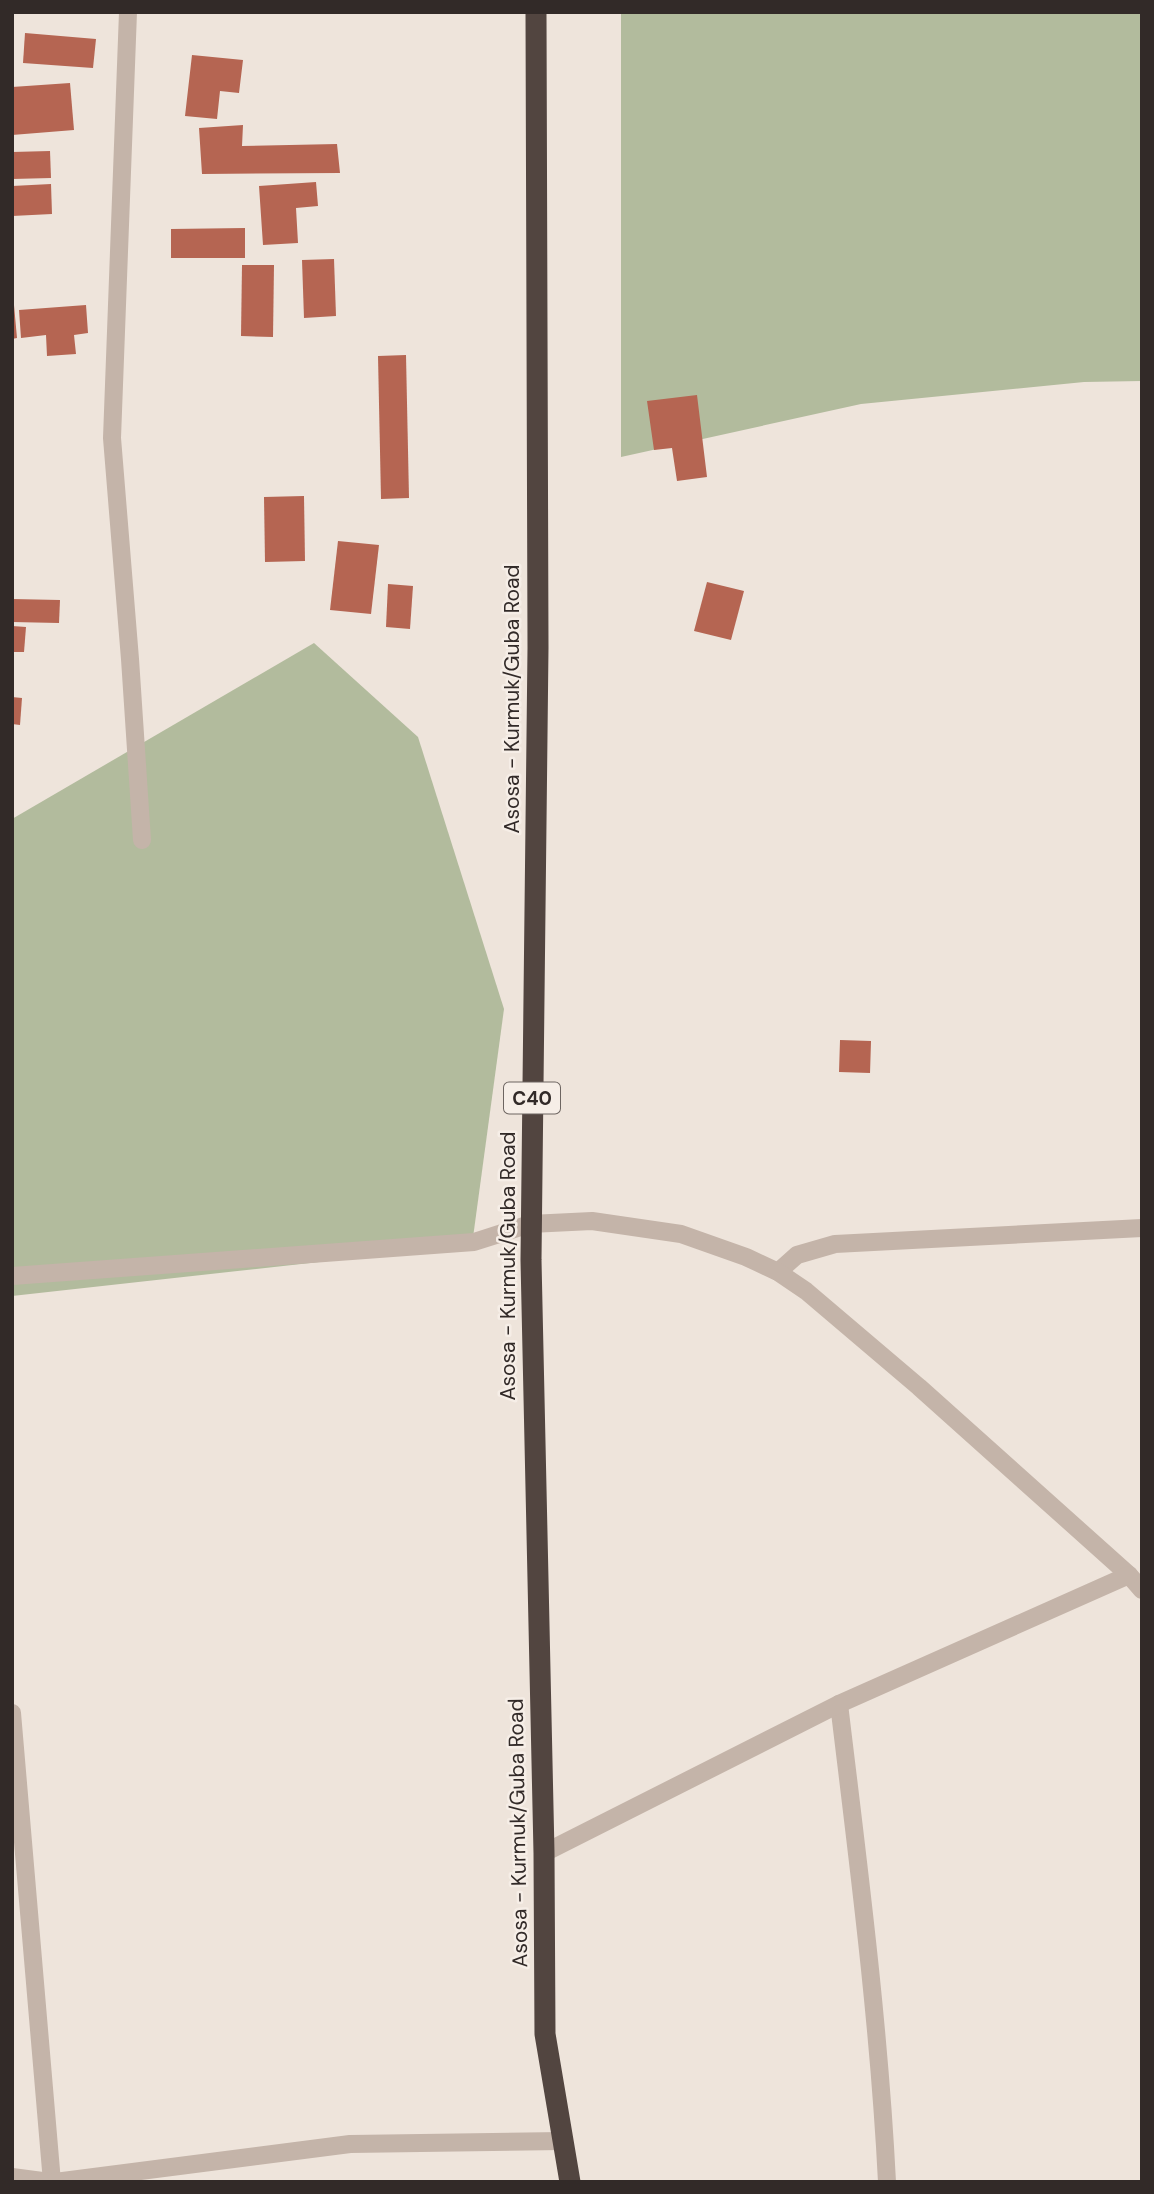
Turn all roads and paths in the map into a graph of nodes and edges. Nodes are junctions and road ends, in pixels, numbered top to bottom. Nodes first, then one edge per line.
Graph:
1 (128, 12) edge
2 (536, 12) edge
3 (142, 840) dead end
4 (530, 1224) junction
5 (1142, 1228) edge
6 (778, 1272) junction
7 (12, 1276) edge
8 (1129, 1575) junction
9 (1142, 1590) edge
10 (839, 1703) junction
11 (12, 1713) edge
12 (544, 1853) junction
13 (562, 2141) junction
14 (12, 2177) edge
15 (52, 2182) edge
16 (570, 2182) edge
17 (887, 2182) edge

1 - 3 street
2 - 4 highway, Asosa - Kurmuk/Guba Road / C40
4 - 6 street
4 - 7 street
4 - 12 highway, Asosa - Kurmuk/Guba Road / C40
5 - 6 street
6 - 8 street
8 - 9 street
8 - 10 street
10 - 12 street
10 - 17 street
11 - 15 street
12 - 13 highway, Asosa - Kurmuk/Guba Road / C40
13 - 15 street
13 - 16 highway, Asosa - Kurmuk/Guba Road / C40
14 - 15 street

